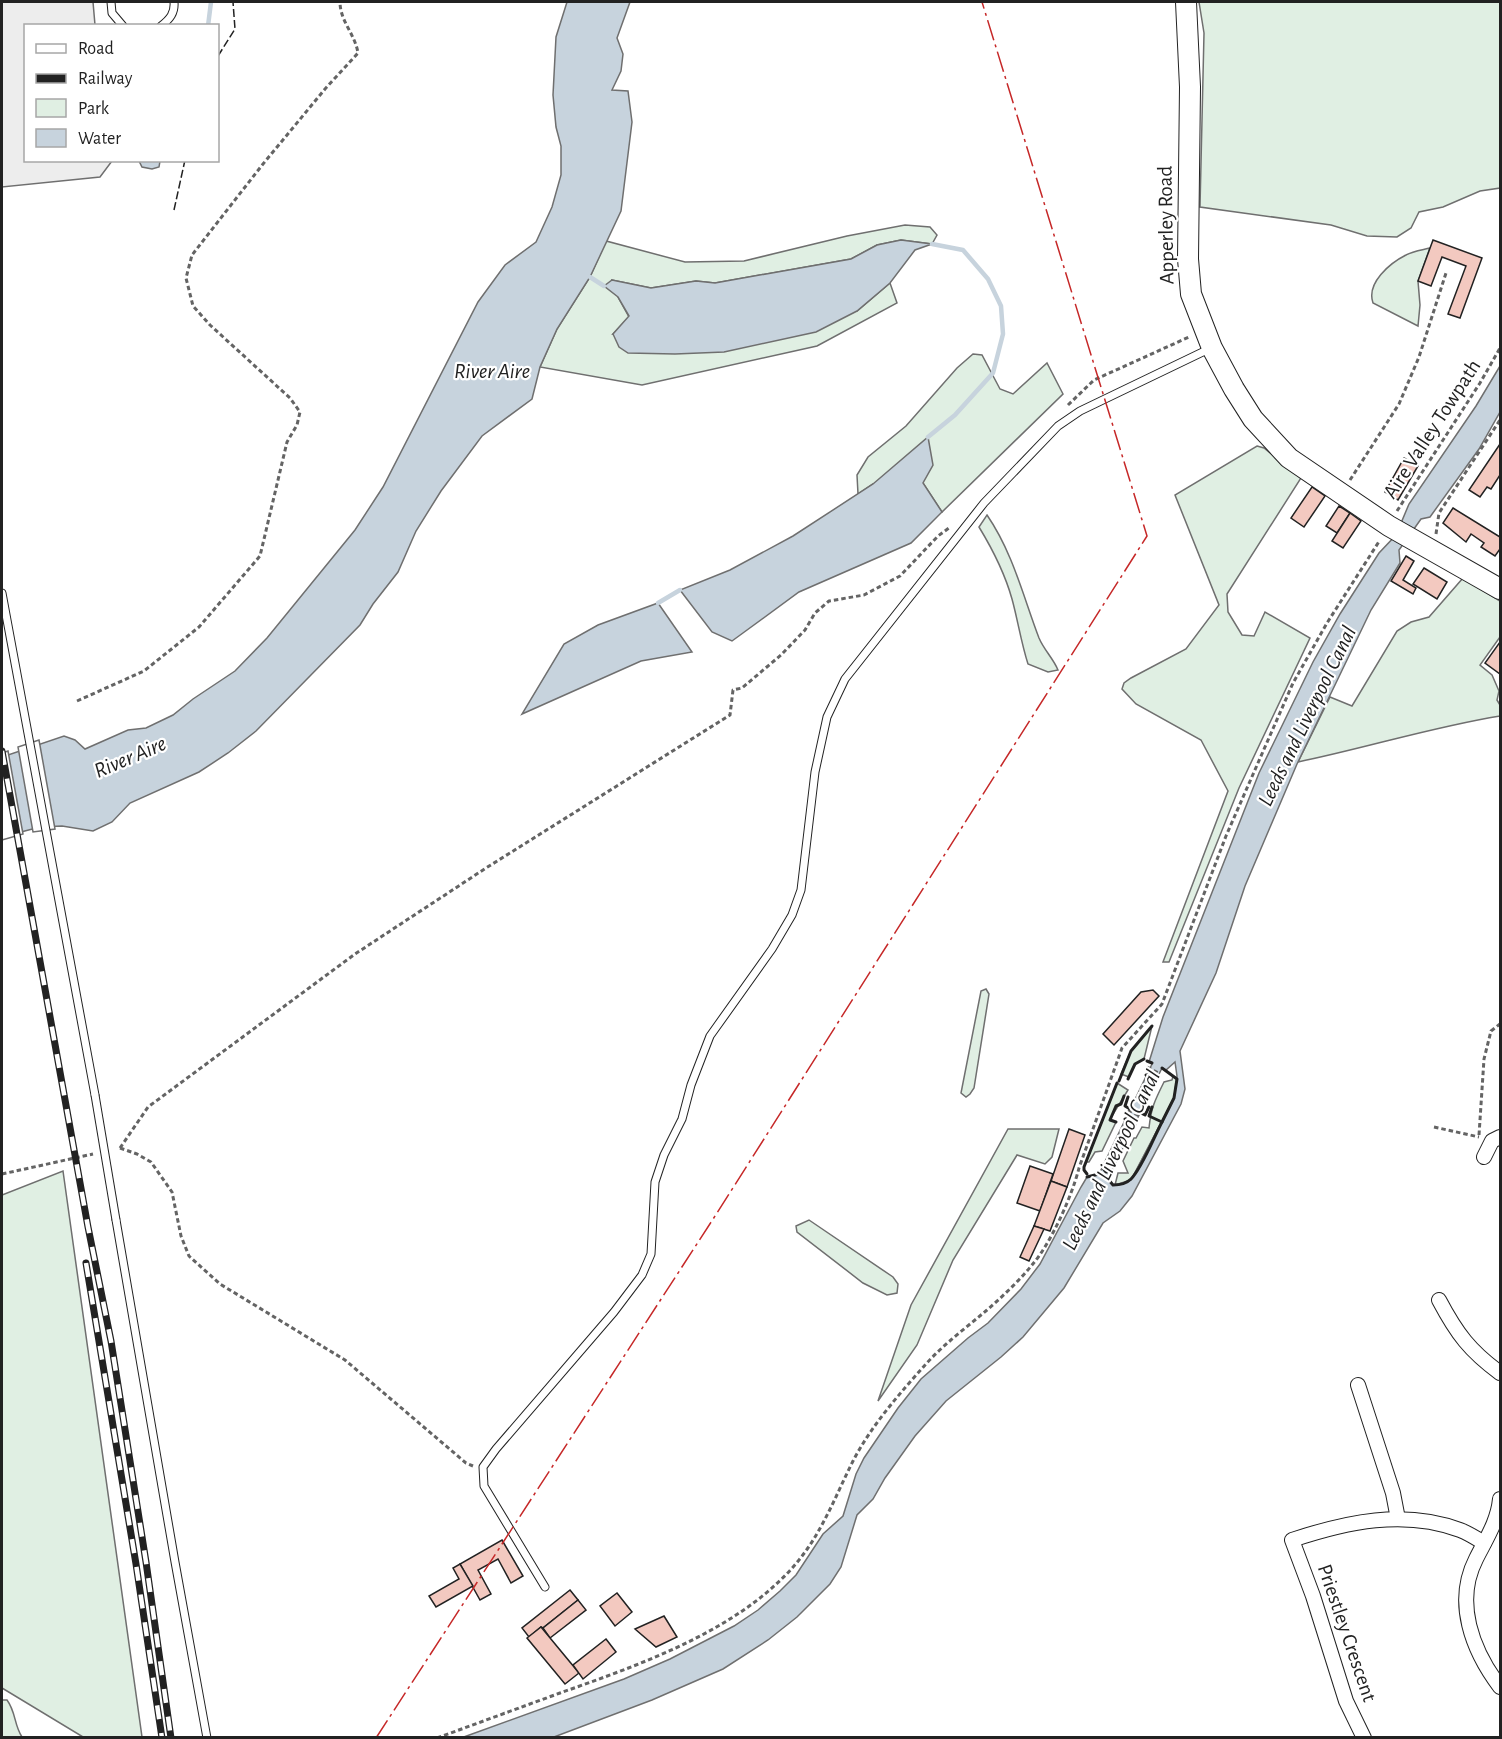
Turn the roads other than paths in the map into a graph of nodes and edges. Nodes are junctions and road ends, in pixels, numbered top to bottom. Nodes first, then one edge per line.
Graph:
1 (111, 2) edge
2 (174, 2) edge
3 (1186, 2) edge
4 (121, 24) edge
5 (163, 24) edge
6 (1208, 339) junction
7 (1498, 582) edge
8 (2, 593) edge
9 (1490, 1138) edge
10 (1484, 1157) dead end
11 (1439, 1300) dead end
12 (1500, 1373) edge
13 (1358, 1385) dead end
14 (1500, 1502) edge
15 (1398, 1519) junction
16 (1484, 1543) junction
17 (545, 1587) dead end
18 (1500, 1687) edge
19 (207, 1737) edge
20 (1364, 1737) edge

1 - 4 lane
2 - 5 lane
3 - 6 street, Apperley Road
6 - 7 street, Apperley Road
6 - 17 lane
8 - 19 lane, bridge
9 - 10 street
11 - 12 street
13 - 15 street
14 - 16 street
15 - 16 street
15 - 20 street, Priestley Crescent
16 - 18 street

